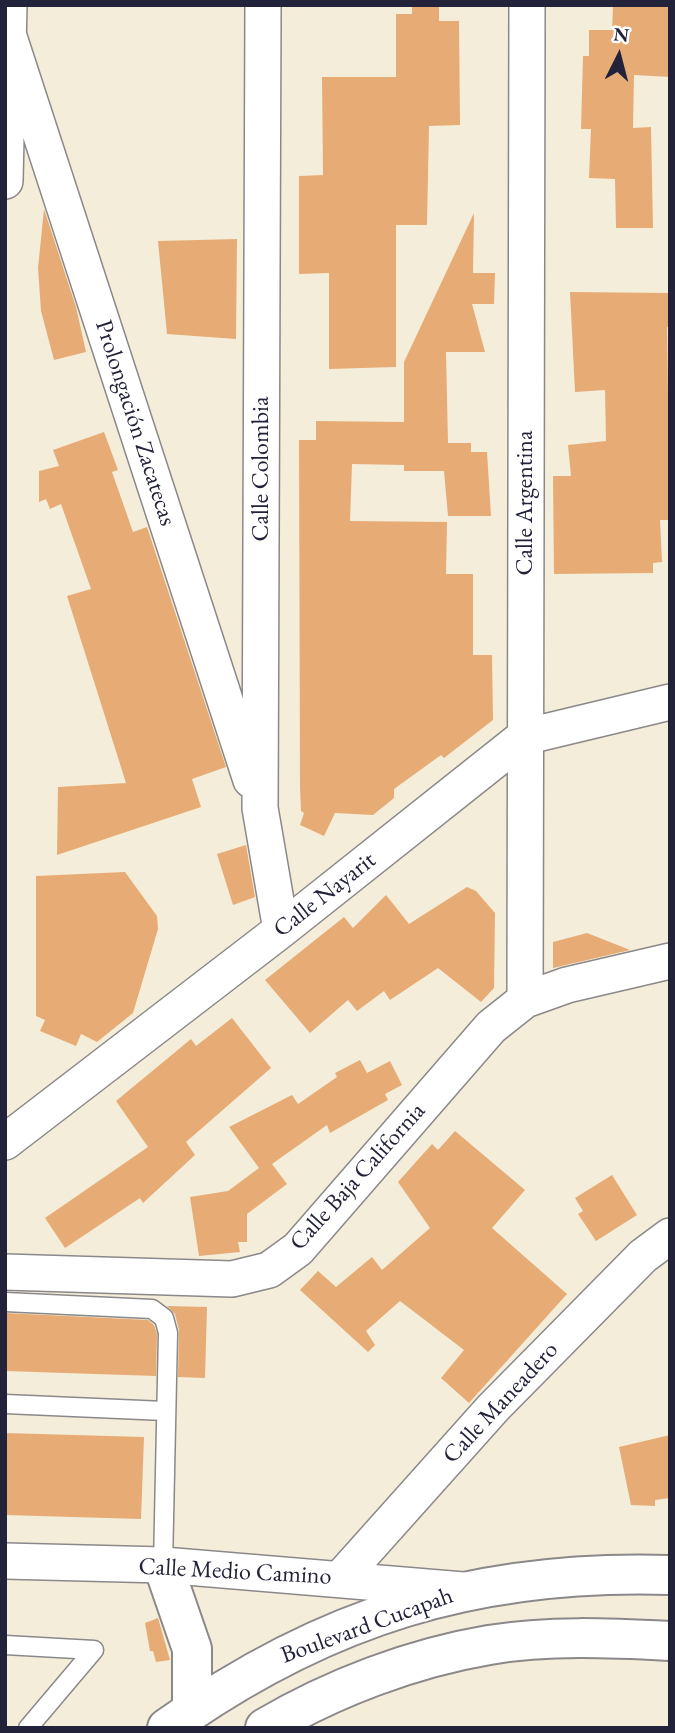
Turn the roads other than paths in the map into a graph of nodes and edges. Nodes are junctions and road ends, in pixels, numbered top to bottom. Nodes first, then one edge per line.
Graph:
1 (263, 5) edge
2 (527, 5) edge
3 (9, 21) edge
4 (5, 181) edge
5 (670, 702) edge
6 (524, 737) junction
7 (260, 808) junction
8 (281, 930) junction
9 (670, 961) edge
10 (526, 1000) junction
11 (5, 1142) edge
12 (670, 1236) edge
13 (5, 1272) edge
14 (5, 1302) edge
15 (5, 1404) edge
16 (165, 1410) junction
17 (5, 1561) edge
18 (163, 1565) junction
19 (670, 1575) edge
20 (341, 1578) junction
21 (464, 1590) junction
22 (670, 1641) edge
23 (5, 1645) edge
24 (180, 1719) edge
25 (28, 1728) edge
26 (265, 1728) edge

1 - 7 street, Calle Colombia
2 - 6 street, Calle Argentina
3 - 4 street
3 - 7 street, Prolongación Zacatecas
5 - 6 street, Calle Nayarit
6 - 8 street, Calle Nayarit
6 - 10 street, Calle Argentina
7 - 8 street, Calle Colombia
8 - 11 street, Calle Nayarit
9 - 10 street, Calle Baja California
10 - 13 street, Calle Baja California
12 - 20 street, Calle Maneadero
14 - 16 lane
15 - 16 lane
16 - 18 lane
17 - 18 street, Calle Medio Camino
18 - 20 street, Calle Medio Camino
18 - 24 main road
19 - 21 main road, Boulevard Cucapah
20 - 21 street, Calle Medio Camino
21 - 24 main road, Boulevard Cucapah
22 - 26 main road, Boulevard Cucapah
23 - 25 lane

